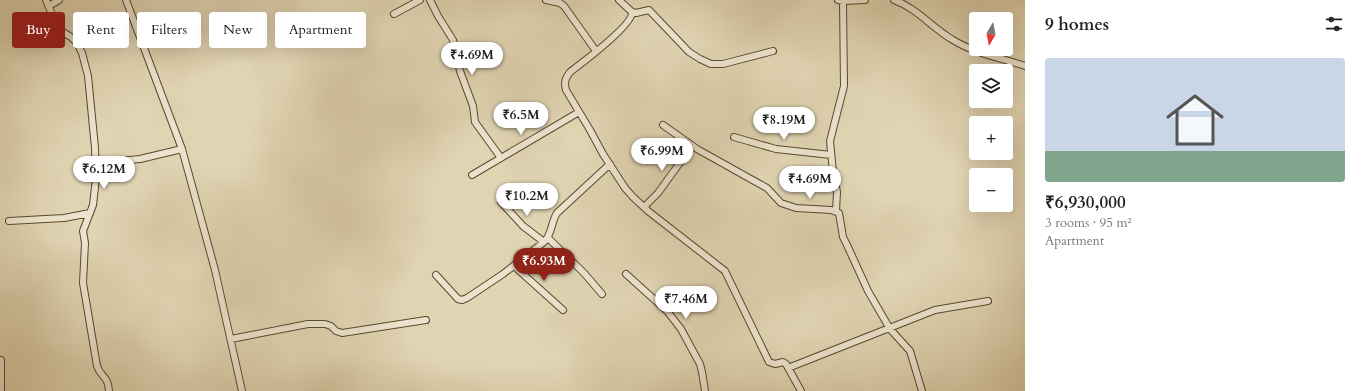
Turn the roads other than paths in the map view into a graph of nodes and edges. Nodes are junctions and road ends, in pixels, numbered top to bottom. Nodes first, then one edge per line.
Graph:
1 (60, 0) edge
2 (126, 0) edge
3 (420, 0) edge
4 (430, 0) edge
5 (546, 0) edge
6 (619, 0) edge
7 (866, 0) edge
8 (894, 0) edge
9 (840, 1) edge
10 (48, 3) edge
11 (632, 12) junction
12 (394, 14) dead end
13 (596, 51) junction
14 (773, 51) dead end
15 (1025, 66) edge
16 (579, 112) junction
17 (663, 125) dead end
18 (734, 138) dead end
19 (692, 146) junction
20 (182, 149) junction
21 (831, 155) junction
22 (502, 158) junction
23 (96, 163) junction
24 (610, 164) junction
25 (472, 175) dead end
26 (501, 202) dead end
27 (644, 207) junction
28 (836, 211) junction
29 (90, 213) junction
30 (9, 221) dead end
31 (546, 240) junction
32 (514, 266) junction
33 (626, 274) dead end
34 (436, 275) dead end
35 (602, 294) dead end
36 (988, 301) dead end
37 (563, 310) dead end
38 (426, 320) dead end
39 (890, 329) junction
40 (231, 339) junction
41 (1, 360) edge
42 (788, 368) junction
43 (1, 383) edge
44 (1, 391) edge
45 (109, 391) edge
46 (242, 391) edge
47 (705, 391) edge
48 (801, 391) edge
49 (922, 391) edge

1 - 10 street
2 - 20 street
3 - 12 street
4 - 22 street
5 - 13 street
6 - 11 street
7 - 9 street
8 - 15 street
9 - 21 street
10 - 23 street
11 - 13 street
11 - 14 street
13 - 16 street
16 - 22 street
16 - 24 street
17 - 19 street
18 - 21 street
19 - 27 street
19 - 28 street
20 - 23 street
20 - 40 street
21 - 28 street
22 - 25 street
23 - 29 street
24 - 27 street
24 - 31 street
26 - 31 street
27 - 42 street
28 - 39 street
29 - 30 street
29 - 45 street
31 - 32 street
31 - 35 street
32 - 34 street
32 - 37 street
33 - 47 street
36 - 39 street
38 - 40 street
39 - 42 street
39 - 49 street
40 - 46 street
41 - 43 street
42 - 48 street
43 - 44 street

